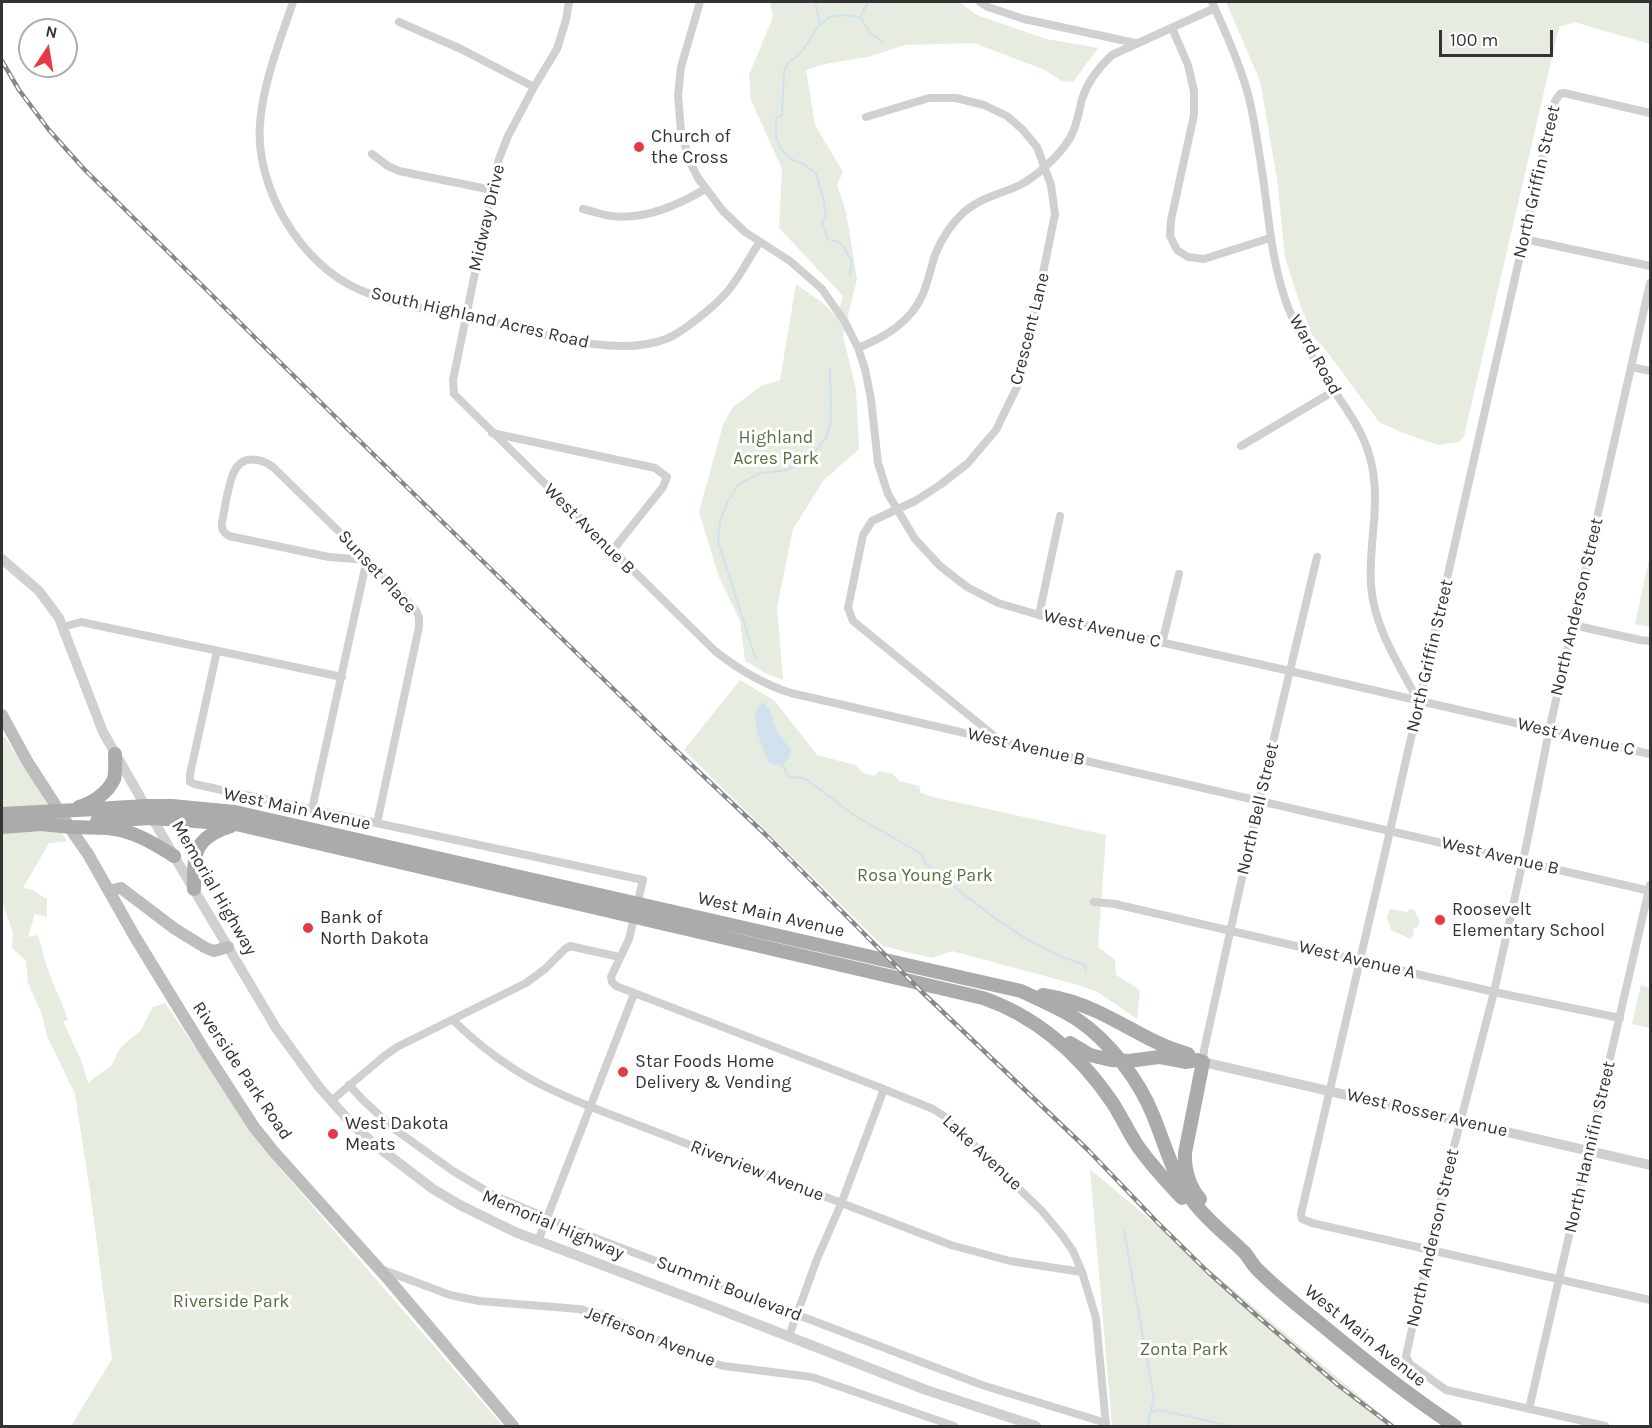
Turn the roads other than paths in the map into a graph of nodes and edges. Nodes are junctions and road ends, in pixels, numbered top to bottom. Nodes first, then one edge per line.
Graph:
1 (293, 2) edge
2 (569, 2) edge
3 (700, 2) edge
4 (980, 2) edge
5 (1213, 5) edge
6 (399, 22) dead end
7 (1172, 28) junction
8 (1136, 43) junction
9 (534, 87) junction
10 (1650, 113) edge
11 (866, 117) dead end
12 (372, 154) dead end
13 (1045, 166) junction
14 (705, 189) junction
15 (492, 190) junction
16 (584, 209) dead end
17 (1270, 238) junction
18 (1524, 239) junction
19 (759, 243) junction
20 (1650, 266) edge
21 (1650, 283) edge
22 (465, 316) junction
23 (858, 348) junction
24 (1632, 367) junction
25 (1650, 371) edge
26 (1334, 391) junction
27 (492, 433) junction
28 (1242, 446) dead end
29 (898, 509) junction
30 (1060, 516) dead end
31 (612, 551) junction
32 (1317, 557) dead end
33 (2, 559) edge
34 (367, 559) junction
35 (1179, 574) dead end
36 (1039, 615) junction
37 (1573, 625) junction
38 (63, 627) junction
39 (1650, 641) edge
40 (1162, 642) junction
41 (217, 651) junction
42 (1290, 671) junction
43 (342, 677) junction
44 (1419, 702) junction
45 (2, 715) edge
46 (1549, 731) junction
47 (1001, 741) junction
48 (115, 754) junction
49 (1650, 754) edge
50 (1259, 801) junction
51 (312, 809) junction
52 (68, 810) junction
53 (149, 812) junction
54 (2, 814) edge
55 (100, 819) junction
56 (376, 823) junction
57 (236, 824) junction
58 (2, 827) edge
59 (1390, 831) junction
60 (174, 856) junction
61 (1522, 861) junction
62 (194, 889) junction
63 (1650, 889) edge
64 (109, 891) junction
65 (1094, 902) dead end
66 (638, 903) junction
67 (635, 918) junction
68 (1231, 931) junction
69 (228, 947) junction
70 (619, 957) junction
71 (1360, 961) junction
72 (1021, 991) junction
73 (1494, 992) junction
74 (634, 994) junction
75 (996, 1002) junction
76 (1620, 1018) junction
77 (453, 1020) junction
78 (1120, 1061) junction
79 (1200, 1061) junction
80 (349, 1085) junction
81 (884, 1089) junction
82 (1330, 1090) junction
83 (331, 1101) junction
84 (591, 1107) junction
85 (1461, 1121) junction
86 (1589, 1150) junction
87 (1650, 1165) edge
88 (841, 1204) junction
89 (547, 1218) junction
90 (538, 1241) junction
91 (1235, 1244) junction
92 (1430, 1250) junction
93 (378, 1267) junction
94 (1256, 1269) junction
95 (1082, 1272) junction
96 (1559, 1280) junction
97 (1650, 1300) edge
98 (797, 1316) junction
99 (789, 1336) junction
100 (1529, 1409) junction
101 (1106, 1425) edge
102 (513, 1426) edge
103 (954, 1426) edge
104 (1036, 1426) edge
105 (1455, 1426) edge
106 (1605, 1426) edge

1 - 22 street, South Highland Acres Road
2 - 9 street, Midway Drive
3 - 14 street, West Avenue C
4 - 8 street
5 - 7 street
5 - 17 street, Ward Road
6 - 9 street
7 - 8 street
7 - 17 street
8 - 13 street
9 - 15 street, Midway Drive
10 - 18 street, North Griffin Street
11 - 13 street, Crescent Lane
12 - 15 street
13 - 23 street
13 - 29 street, Crescent Lane
14 - 16 street
14 - 19 street, West Avenue C
15 - 22 street, Midway Drive
17 - 26 street, Ward Road
18 - 20 street
18 - 44 street, North Griffin Street
19 - 22 street, South Highland Acres Road
19 - 23 street, West Avenue C
21 - 24 street, North Anderson Street
22 - 27 street, Midway Drive
23 - 29 street, West Avenue C
24 - 25 street
24 - 37 street, North Anderson Street
26 - 28 street
26 - 44 street, Ward Road
27 - 31 street, West Avenue B
27 - 31 street
29 - 36 street, West Avenue C
29 - 47 street, Crescent Lane
30 - 36 street
31 - 47 street, West Avenue B
32 - 42 street, North Bell Street
33 - 38 street, Memorial Highway
34 - 34 street, Sunset Place
34 - 43 street
34 - 56 street, Sunset Place
35 - 40 street
36 - 40 street, West Avenue C
37 - 39 street
37 - 46 street, North Anderson Street
38 - 41 street
38 - 48 street, Memorial Highway
40 - 42 street, West Avenue C
41 - 43 street
41 - 51 street
42 - 44 street, West Avenue C
42 - 50 street, North Bell Street
43 - 51 street
44 - 46 street, West Avenue C
44 - 59 street, North Griffin Street
45 - 64 main road, Riverside Park Road
46 - 49 street, West Avenue C
46 - 61 street, North Anderson Street
47 - 50 street, West Avenue B
48 - 52 main road, bridge
48 - 53 street, Memorial Highway
50 - 59 street, West Avenue B
50 - 68 street, North Bell Street
51 - 56 street
52 - 54 main road, bridge
52 - 55 main road, bridge
53 - 55 main road
53 - 57 main road, West Main Avenue
53 - 60 street, Memorial Highway
53 - 66 main road, West Main Avenue
55 - 58 main road, bridge
55 - 60 main road
56 - 66 street
57 - 62 main road
57 - 67 main road, West Main Avenue
59 - 61 street, West Avenue B
59 - 71 street, North Griffin Street
60 - 62 street, Memorial Highway
61 - 63 street, West Avenue B
61 - 73 street, North Anderson Street
62 - 69 street, Memorial Highway
63 - 76 street, North Hannifin Street
64 - 69 main road
64 - 93 main road, Riverside Park Road
65 - 68 street, West Avenue A
66 - 67 street
66 - 72 main road, West Main Avenue
67 - 70 street
67 - 75 main road, West Main Avenue
68 - 71 street, West Avenue A
68 - 79 street, North Bell Street
69 - 83 street, Memorial Highway
70 - 74 street, Lake Avenue
70 - 77 street
71 - 73 street, West Avenue A
71 - 82 street, North Griffin Street
72 - 78 main road, West Main Avenue
72 - 79 main road
73 - 76 street, West Avenue A
73 - 85 street, North Anderson Street
74 - 81 street, Lake Avenue
74 - 84 street
75 - 78 main road
75 - 94 main road, West Main Avenue
76 - 86 street, North Hannifin Street
77 - 80 street
77 - 84 street, Riverview Avenue
78 - 79 main road
78 - 91 main road, West Main Avenue
79 - 82 street, West Rosser Avenue
79 - 91 main road
80 - 83 street
80 - 89 street, Summit Boulevard
81 - 88 street
81 - 95 street, Lake Avenue
82 - 85 street, West Rosser Avenue
82 - 92 street, North Griffin Street
83 - 90 street, Memorial Highway
84 - 88 street, Riverview Avenue
84 - 89 street
85 - 86 street, West Rosser Avenue
85 - 92 street, North Anderson Street
86 - 87 street, West Rosser Avenue
86 - 96 street, North Hannifin Street
88 - 95 street, Riverview Avenue
88 - 98 street
89 - 90 street
89 - 98 street, Summit Boulevard
90 - 99 street, Memorial Highway
91 - 94 main road, West Main Avenue
92 - 96 street
92 - 100 street, North Anderson Street
93 - 102 main road, Riverside Park Road
93 - 103 street, Jefferson Avenue
94 - 105 main road, West Main Avenue
95 - 101 street, Lake Avenue
96 - 97 street
96 - 100 street, North Hannifin Street
98 - 99 street
98 - 101 street, Summit Boulevard
99 - 104 street, Memorial Highway
100 - 106 street

